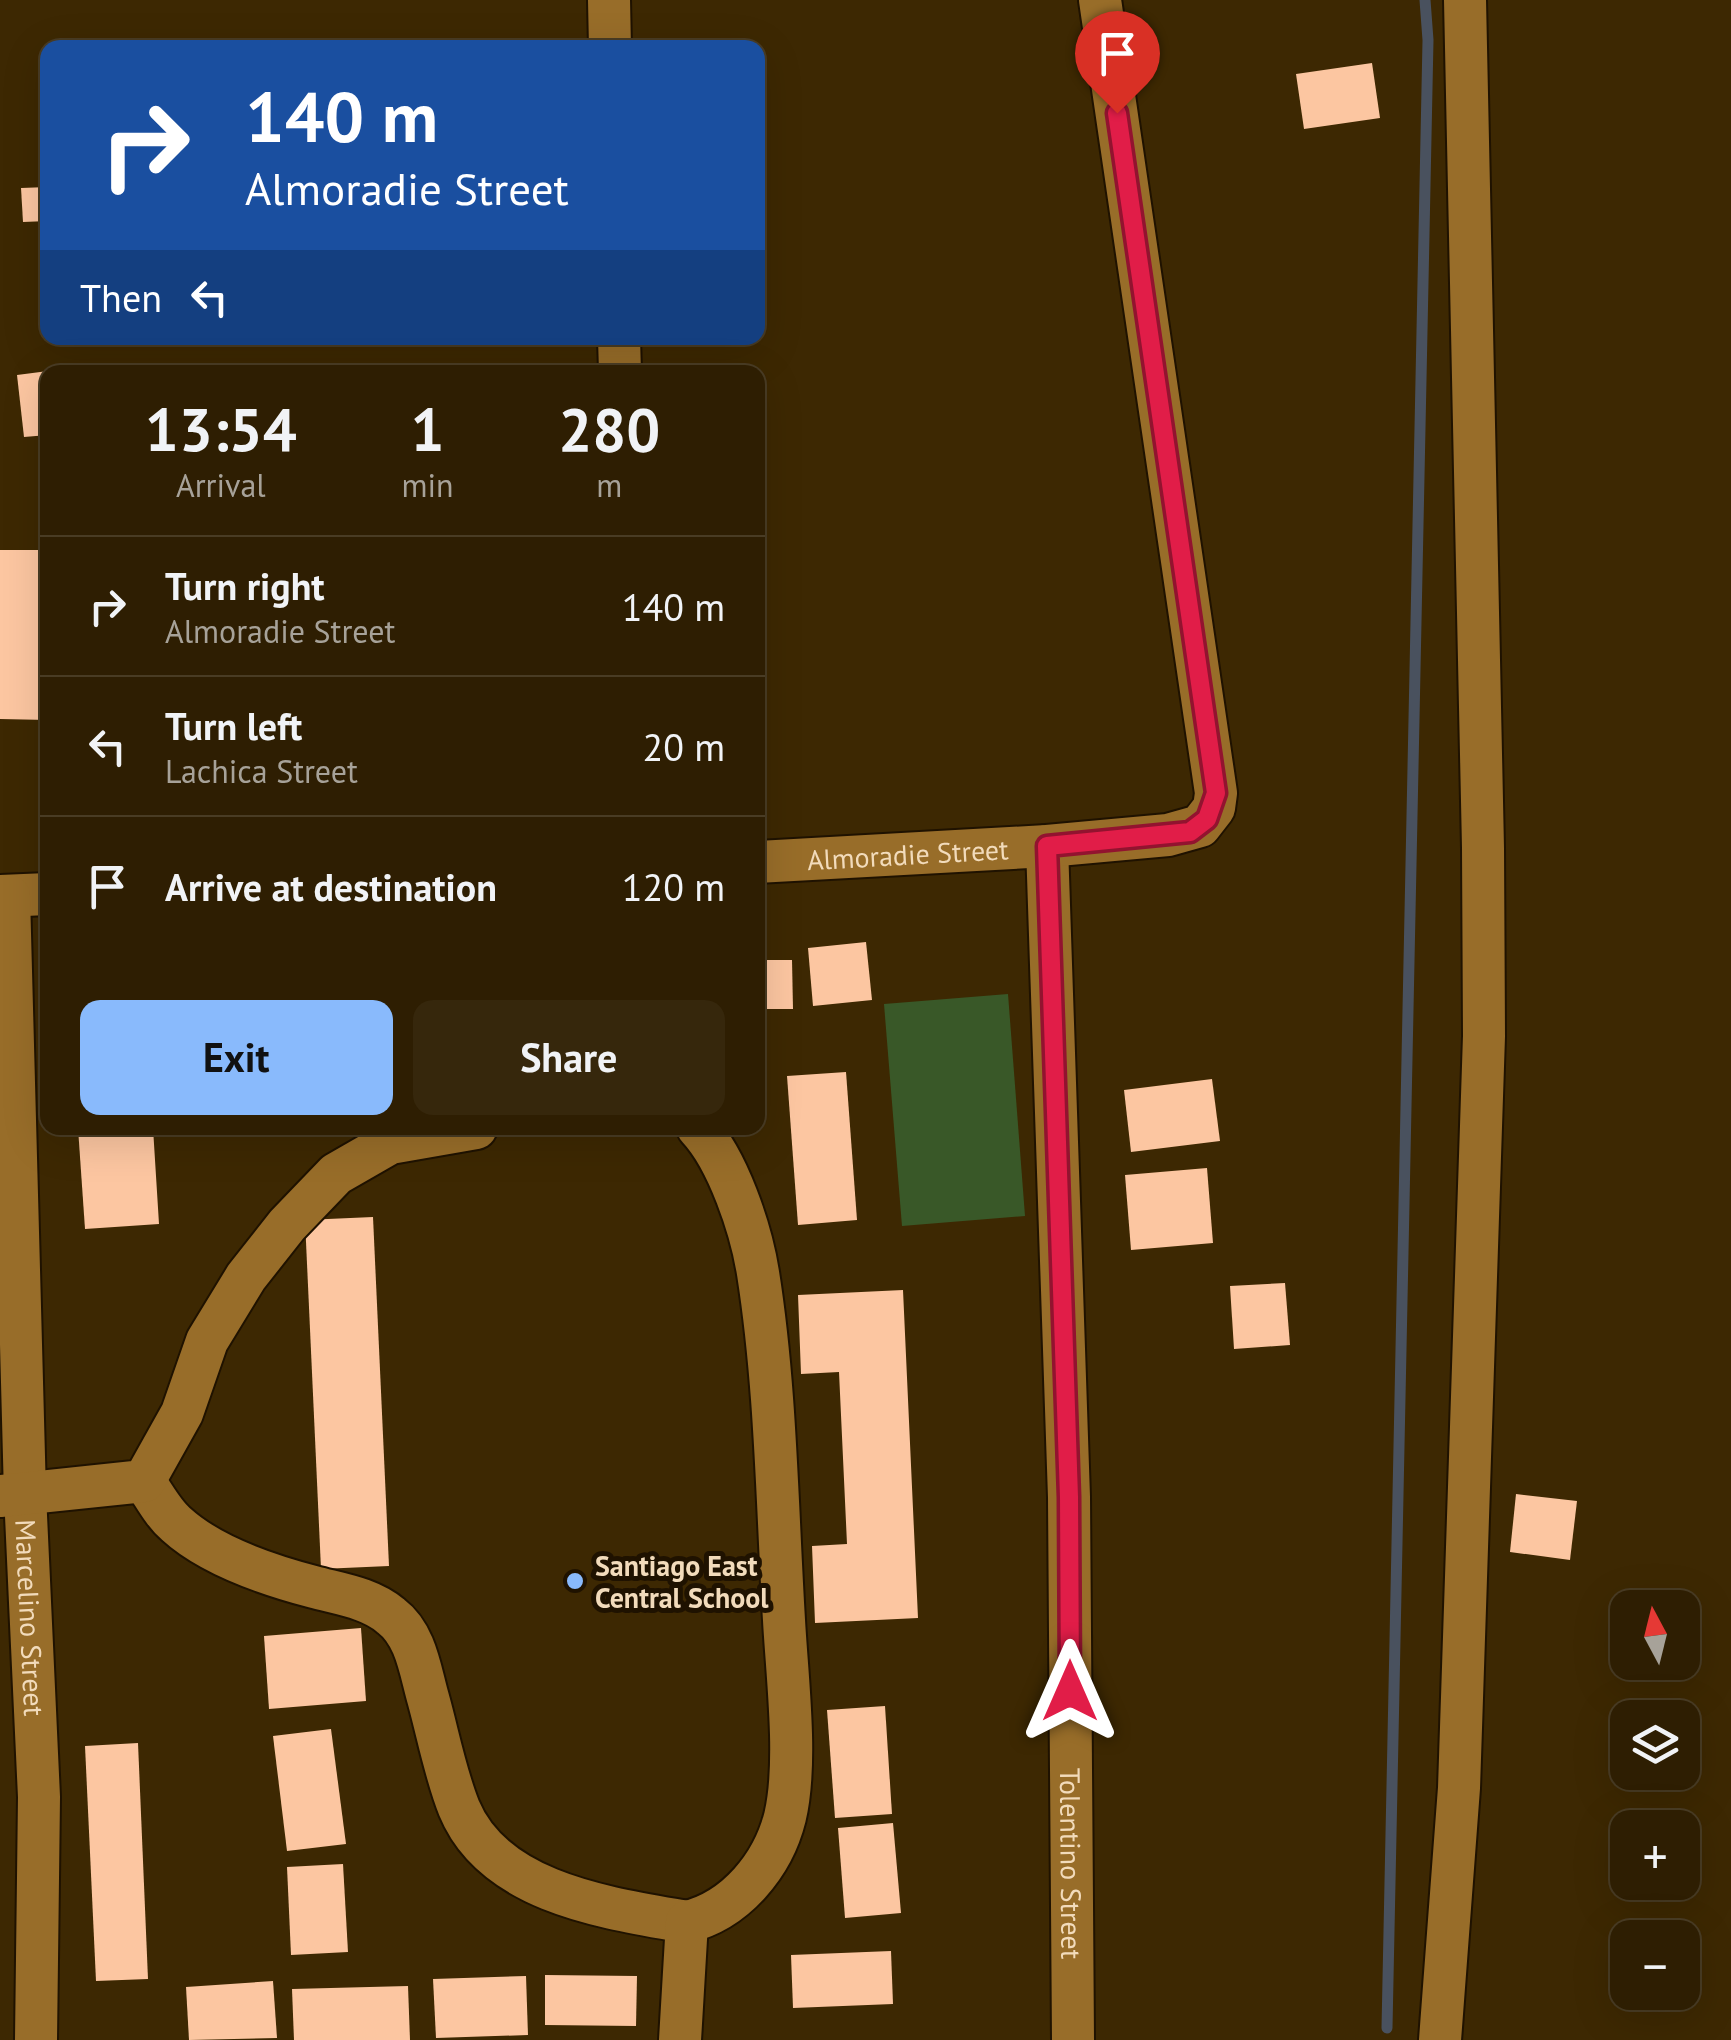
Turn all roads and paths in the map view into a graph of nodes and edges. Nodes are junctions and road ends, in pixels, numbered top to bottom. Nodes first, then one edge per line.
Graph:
1 (609, 0) edge
2 (1100, 0) edge
3 (1465, 0) edge
4 (610, 40) edge
5 (1047, 846) junction
6 (765, 862) edge
7 (19, 896) edge
8 (436, 1135) edge
9 (705, 1135) edge
10 (144, 1482) junction
11 (12, 1495) edge
12 (687, 1922) junction
13 (36, 2040) edge
14 (680, 2040) edge
15 (1073, 2040) edge
16 (1440, 2040) edge

1 - 4 street
2 - 5 street, Almoradie Street
3 - 16 street
5 - 6 street, Almoradie Street
5 - 15 street, Tolentino Street
7 - 11 street, Marcelino Street
8 - 10 street
9 - 12 street
10 - 11 street
10 - 12 street
11 - 13 street, Marcelino Street
12 - 14 street

